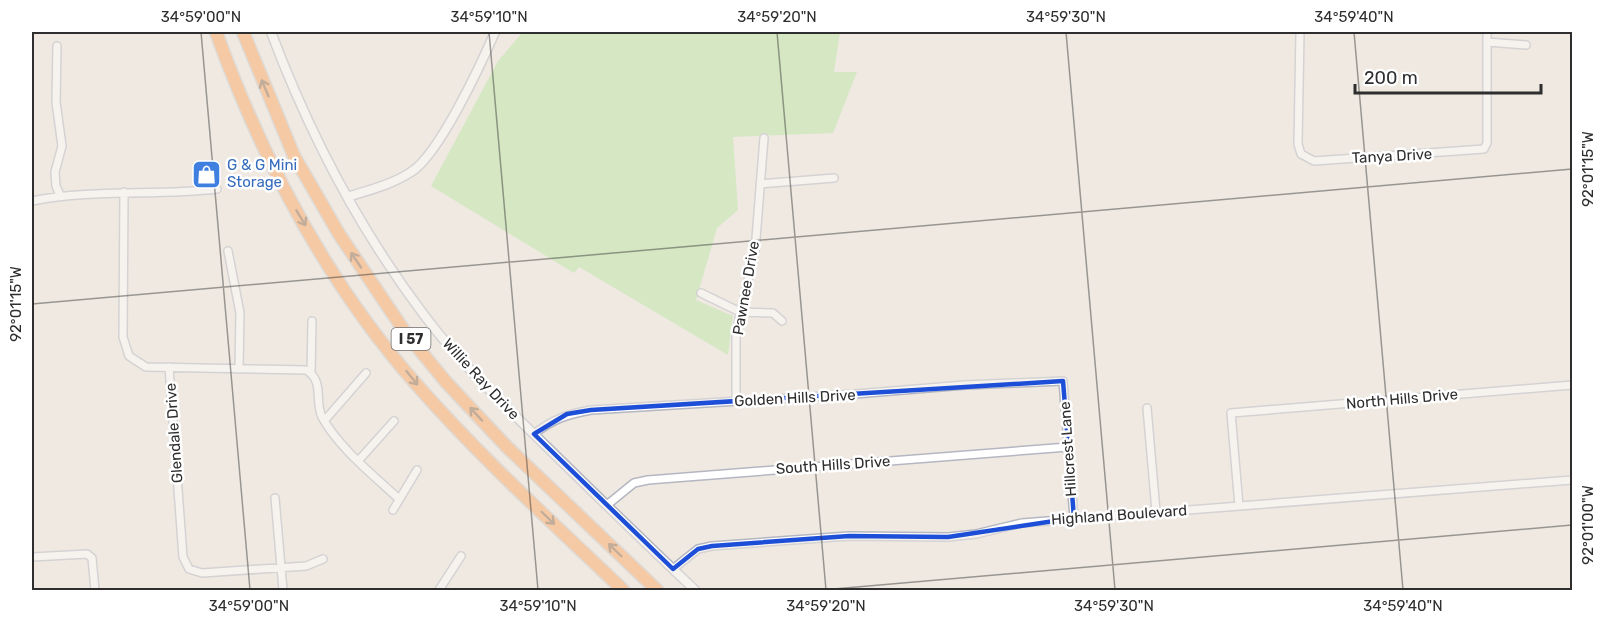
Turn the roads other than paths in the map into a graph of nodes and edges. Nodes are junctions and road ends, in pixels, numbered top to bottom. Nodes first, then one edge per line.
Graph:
1 (216, 32) edge
2 (243, 32) edge
3 (271, 32) edge
4 (495, 32) edge
5 (1300, 32) edge
6 (1487, 32) edge
7 (1487, 42) junction
8 (1526, 45) dead end
9 (57, 46) dead end
10 (764, 138) dead end
11 (834, 178) dead end
12 (760, 184) junction
13 (217, 189) dead end
14 (123, 192) junction
15 (60, 195) junction
16 (347, 197) junction
17 (32, 201) edge
18 (228, 251) dead end
19 (701, 293) dead end
20 (740, 312) junction
21 (312, 321) dead end
22 (782, 321) dead end
23 (169, 367) junction
24 (239, 369) junction
25 (311, 373) junction
26 (366, 373) dead end
27 (1063, 381) joint
28 (1572, 386) edge
29 (736, 401) junction
30 (1148, 408) dead end
31 (325, 420) junction
32 (394, 421) dead end
33 (534, 434) junction
34 (1068, 447) junction
35 (359, 460) junction
36 (417, 470) dead end
37 (1572, 480) edge
38 (274, 498) dead end
39 (399, 499) junction
40 (607, 505) junction
41 (1239, 506) junction
42 (393, 510) dead end
43 (1156, 511) junction
44 (1074, 518) junction
45 (461, 556) dead end
46 (32, 557) edge
47 (323, 559) dead end
48 (282, 567) junction
49 (673, 570) junction
50 (95, 591) edge
51 (284, 591) edge
52 (439, 591) edge
53 (623, 591) edge
54 (657, 591) edge
55 (695, 591) edge

1 -> 53 highway, I 57
54 -> 2 highway, I 57
3 - 16 street, Willie Ray Drive
4 - 16 street
5 - 7 street, Tanya Drive
6 - 7 street
7 - 8 street
9 - 15 street
10 - 12 street, Pawnee Drive
11 - 12 street
12 - 20 street, Pawnee Drive
13 - 14 street
14 - 15 street
14 - 23 street, Glendale Drive
15 - 17 street
16 - 33 street, Willie Ray Drive
18 - 24 street
19 - 20 street
20 - 22 street
20 - 29 street, Pawnee Drive
21 - 25 street
23 - 24 street
23 - 48 street, Glendale Drive
24 - 25 street
25 - 31 street
26 - 31 street
27 - 29 street, Golden Hills Drive
27 - 34 street, Hillcrest Lane
28 - 41 street, North Hills Drive
29 - 33 street, Golden Hills Drive
30 - 43 street
31 - 35 street
32 - 35 street
33 - 40 street, Willie Ray Drive
34 - 40 street, South Hills Drive
34 - 44 street, Hillcrest Lane
35 - 39 street
36 - 39 street
37 - 41 street, Highland Boulevard
38 - 48 street
39 - 42 street
40 - 49 street, Willie Ray Drive
41 - 43 street, Highland Boulevard
43 - 44 street, Highland Boulevard
44 - 49 street, Highland Boulevard
45 - 52 street
46 - 50 street
47 - 48 street, Glendale Drive
48 - 51 street
49 - 55 street, Willie Ray Drive

